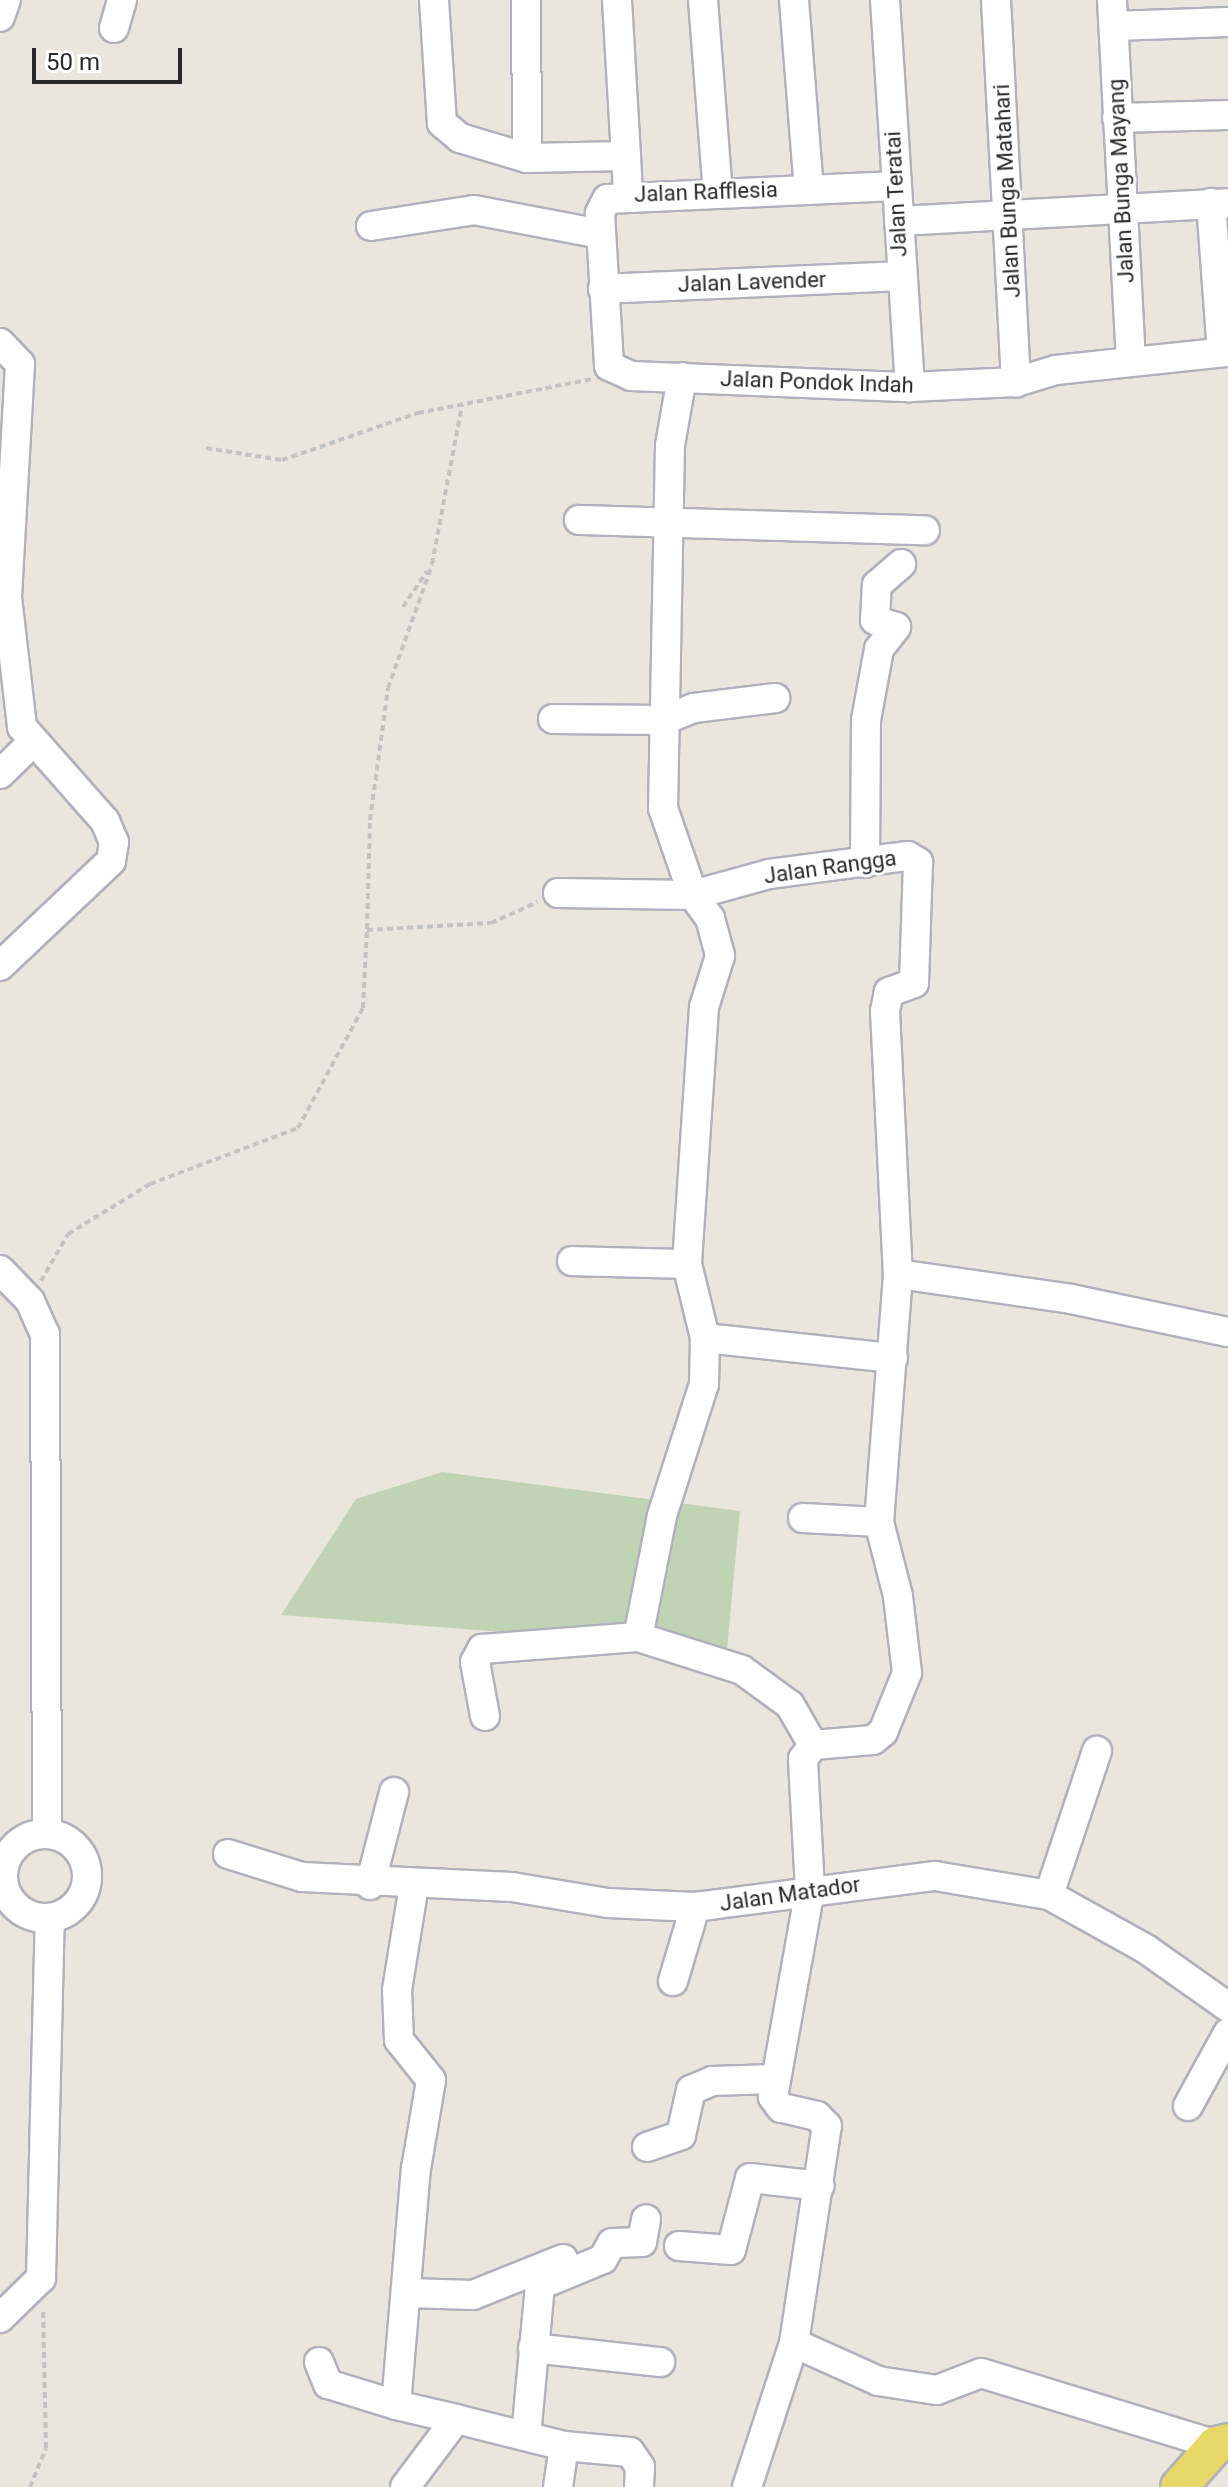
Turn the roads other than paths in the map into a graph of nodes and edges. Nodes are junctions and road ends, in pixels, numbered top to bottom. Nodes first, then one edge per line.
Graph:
1 (6, 0) edge
2 (122, 0) edge
3 (434, 0) edge
4 (526, 0) edge
5 (617, 0) edge
6 (703, 0) edge
7 (794, 0) edge
8 (885, 0) edge
9 (996, 0) edge
10 (1113, 13) edge
11 (0, 17) edge
12 (1228, 22) edge
13 (114, 28) dead end
14 (1228, 115) edge
15 (1117, 118) junction
16 (626, 156) junction
17 (527, 158) junction
18 (896, 186) junction
19 (809, 189) junction
20 (718, 193) junction
21 (628, 194) junction
22 (1219, 203) edge
23 (1120, 208) junction
24 (1010, 215) junction
25 (899, 221) junction
26 (371, 226) dead end
27 (601, 234) junction
28 (901, 276) junction
29 (603, 289) junction
30 (0, 343) edge
31 (1225, 352) edge
32 (1131, 361) junction
33 (619, 374) joint
34 (682, 377) junction
35 (1016, 382) junction
36 (910, 387) junction
37 (6, 474) edge
38 (579, 520) dead end
39 (670, 525) junction
40 (925, 530) dead end
41 (901, 564) dead end
42 (4, 595) edge
43 (775, 698) dead end
44 (553, 719) dead end
45 (664, 720) junction
46 (18, 729) edge
47 (0, 774) edge
48 (865, 863) junction
49 (558, 893) road end
50 (693, 895) junction
51 (0, 966) edge
52 (572, 1261) dead end
53 (687, 1264) junction
54 (0, 1270) edge
55 (898, 1274) junction
56 (1228, 1332) edge
57 (705, 1338) junction
58 (893, 1358) junction
59 (803, 1518) dead end
60 (879, 1522) junction
61 (638, 1637) junction
62 (485, 1716) dead end
63 (813, 1745) junction
64 (1097, 1751) dead end
65 (394, 1792) dead end
66 (47, 1834) junction
67 (228, 1854) dead end
68 (2, 1875) edge
69 (370, 1885) junction
70 (414, 1885) junction
71 (810, 1890) junction
72 (1049, 1895) junction
73 (695, 1907) junction
74 (50, 1918) junction
75 (673, 1981) dead end
76 (1228, 2007) edge
77 (1228, 2033) edge
78 (774, 2079) junction
79 (1188, 2106) dead end
80 (647, 2147) dead end
81 (820, 2186) junction
82 (646, 2219) dead end
83 (612, 2243) junction
84 (679, 2246) dead end
85 (408, 2293) junction
86 (0, 2318) edge
87 (794, 2343) junction
88 (533, 2348) junction
89 (319, 2362) dead end
90 (660, 2362) dead end
91 (396, 2405) junction
92 (456, 2419) junction
93 (526, 2436) junction
94 (1222, 2443) edge
95 (564, 2446) junction
96 (405, 2487) edge
97 (558, 2487) edge
98 (639, 2487) edge
99 (747, 2487) edge
100 (1179, 2487) edge

1 - 11 street
2 - 13 street
3 - 17 street
4 - 17 street
5 - 16 street
6 - 20 street
7 - 19 street
8 - 18 street, Jalan Teratai
9 - 24 street, Jalan Bunga Matahari
10 - 12 street
10 - 15 street, Jalan Bunga Mayang
14 - 15 street
15 - 23 street, Jalan Bunga Mayang
16 - 17 street
16 - 21 street
18 - 19 street, Jalan Rafflesia
18 - 25 street, Jalan Teratai
19 - 20 street, Jalan Rafflesia
20 - 21 street, Jalan Rafflesia
21 - 27 street, Jalan Rafflesia
22 - 23 street
22 - 31 street
23 - 24 street
23 - 32 street, Jalan Bunga Mayang
24 - 25 street
24 - 35 street, Jalan Bunga Matahari
25 - 28 street, Jalan Teratai
26 - 27 street
27 - 29 street, Jalan Rafflesia
28 - 29 street, Jalan Lavender
28 - 36 street, Jalan Teratai
29 - 33 street, Jalan Rafflesia
30 - 37 street
31 - 32 street, Jalan Pondok Indah
32 - 35 street, Jalan Pondok Indah
33 - 34 street, Jalan Pondok Indah
34 - 36 street, Jalan Pondok Indah
34 - 39 street
35 - 36 street, Jalan Pondok Indah
37 - 42 street
38 - 39 street
39 - 40 street
39 - 45 street
41 - 48 street
42 - 46 street
43 - 45 street
44 - 45 street
45 - 50 street
46 - 47 street
46 - 51 street
48 - 50 street, Jalan Rangga
48 - 55 street, Jalan Rangga
49 - 50 street, Jalan Rangga
50 - 53 street
52 - 53 street
53 - 57 street
54 - 66 street
55 - 56 street
55 - 58 street
57 - 58 street
57 - 61 street
58 - 60 street
59 - 60 street
60 - 63 street
61 - 62 street
61 - 63 street
63 - 71 street
64 - 72 street
65 - 69 street
66 - 68 street
66 - 74 street
67 - 69 street, Jalan Matador
68 - 74 street
69 - 70 street, Jalan Matador
70 - 73 street, Jalan Matador
70 - 85 street
71 - 72 street, Jalan Matador
71 - 73 street, Jalan Matador
71 - 78 street
72 - 76 street, Jalan Matador
73 - 75 street
74 - 86 street
77 - 79 street
78 - 80 street
78 - 81 street
81 - 84 street
81 - 87 street
82 - 83 street
83 - 85 street
83 - 88 street
85 - 91 street
87 - 94 street
87 - 99 street
88 - 90 street
88 - 93 street
89 - 91 street
91 - 92 street
92 - 93 street
92 - 96 street
93 - 95 street
94 - 100 main road
95 - 97 street
95 - 98 street

